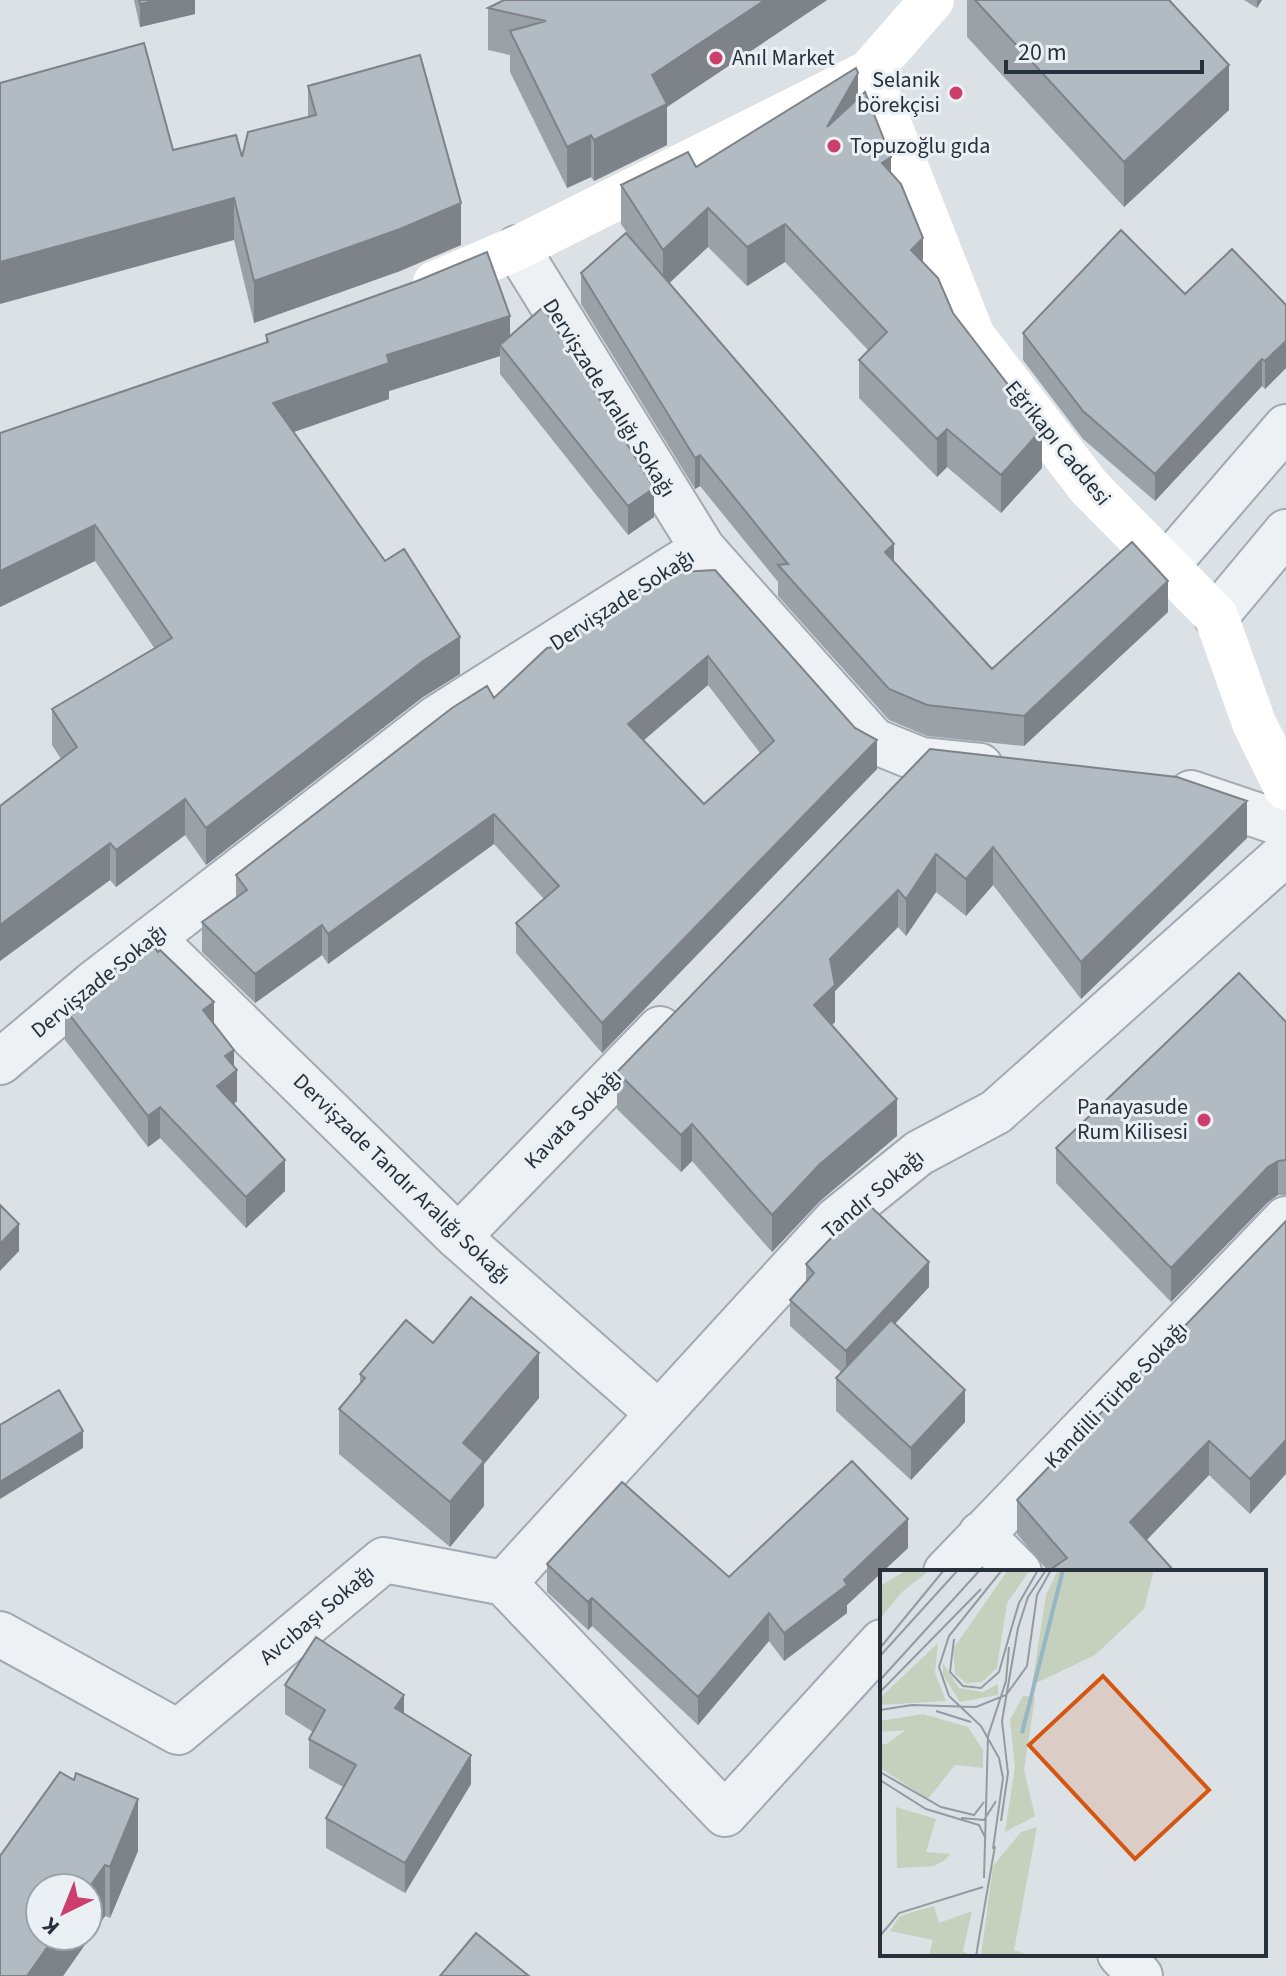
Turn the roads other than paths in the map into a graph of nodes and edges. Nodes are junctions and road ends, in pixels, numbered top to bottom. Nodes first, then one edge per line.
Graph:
1 (932, 0) edge
2 (869, 72) junction
3 (517, 248) junction
4 (394, 299) edge
5 (1286, 427) edge
6 (1286, 532) edge
7 (703, 549) junction
8 (1168, 564) junction
9 (1216, 616) junction
10 (921, 760) junction
11 (1013, 770) edge
12 (1150, 785) edge
13 (1286, 788) edge
14 (888, 794) edge
15 (1286, 825) edge
16 (1286, 853) edge
17 (152, 938) junction
18 (690, 998) edge
19 (0, 1062) edge
20 (1286, 1219) edge
21 (458, 1237) junction
22 (657, 1412) junction
23 (981, 1534) junction
24 (948, 1570) edge
25 (1017, 1570) edge
26 (504, 1583) junction
27 (0, 1634) edge
28 (880, 1645) edge
29 (1122, 1956) edge
30 (1140, 1976) edge

1 - 2 street
2 - 3 street
2 - 8 street, Eğrikapı Caddesi
3 - 4 street
3 - 7 street, Dervişzade Aralığı Sokağı
5 - 8 street
6 - 9 street
7 - 10 street, Dervişzade Sokağı
7 - 17 street, Dervişzade Sokağı
8 - 9 street, Eğrikapı Caddesi
9 - 13 street, Eğrikapı Caddesi
10 - 11 street, Dervişzade Sokağı
10 - 14 street
12 - 15 street
16 - 22 street, Tandır Sokağı
17 - 19 street, Dervişzade Sokağı
17 - 21 street, Dervişzade Tandır Aralığı Sokağı
18 - 21 street, Kavata Sokağı
20 - 23 street, Kandilli Türbe Sokağı
21 - 22 street, Dervişzade Tandır Aralığı Sokağı
22 - 26 street, Tandır Sokağı
23 - 24 street, Kandilli Türbe Sokağı
23 - 25 street
26 - 27 street, Avcıbaşı Sokağı
26 - 28 street
29 - 30 street

